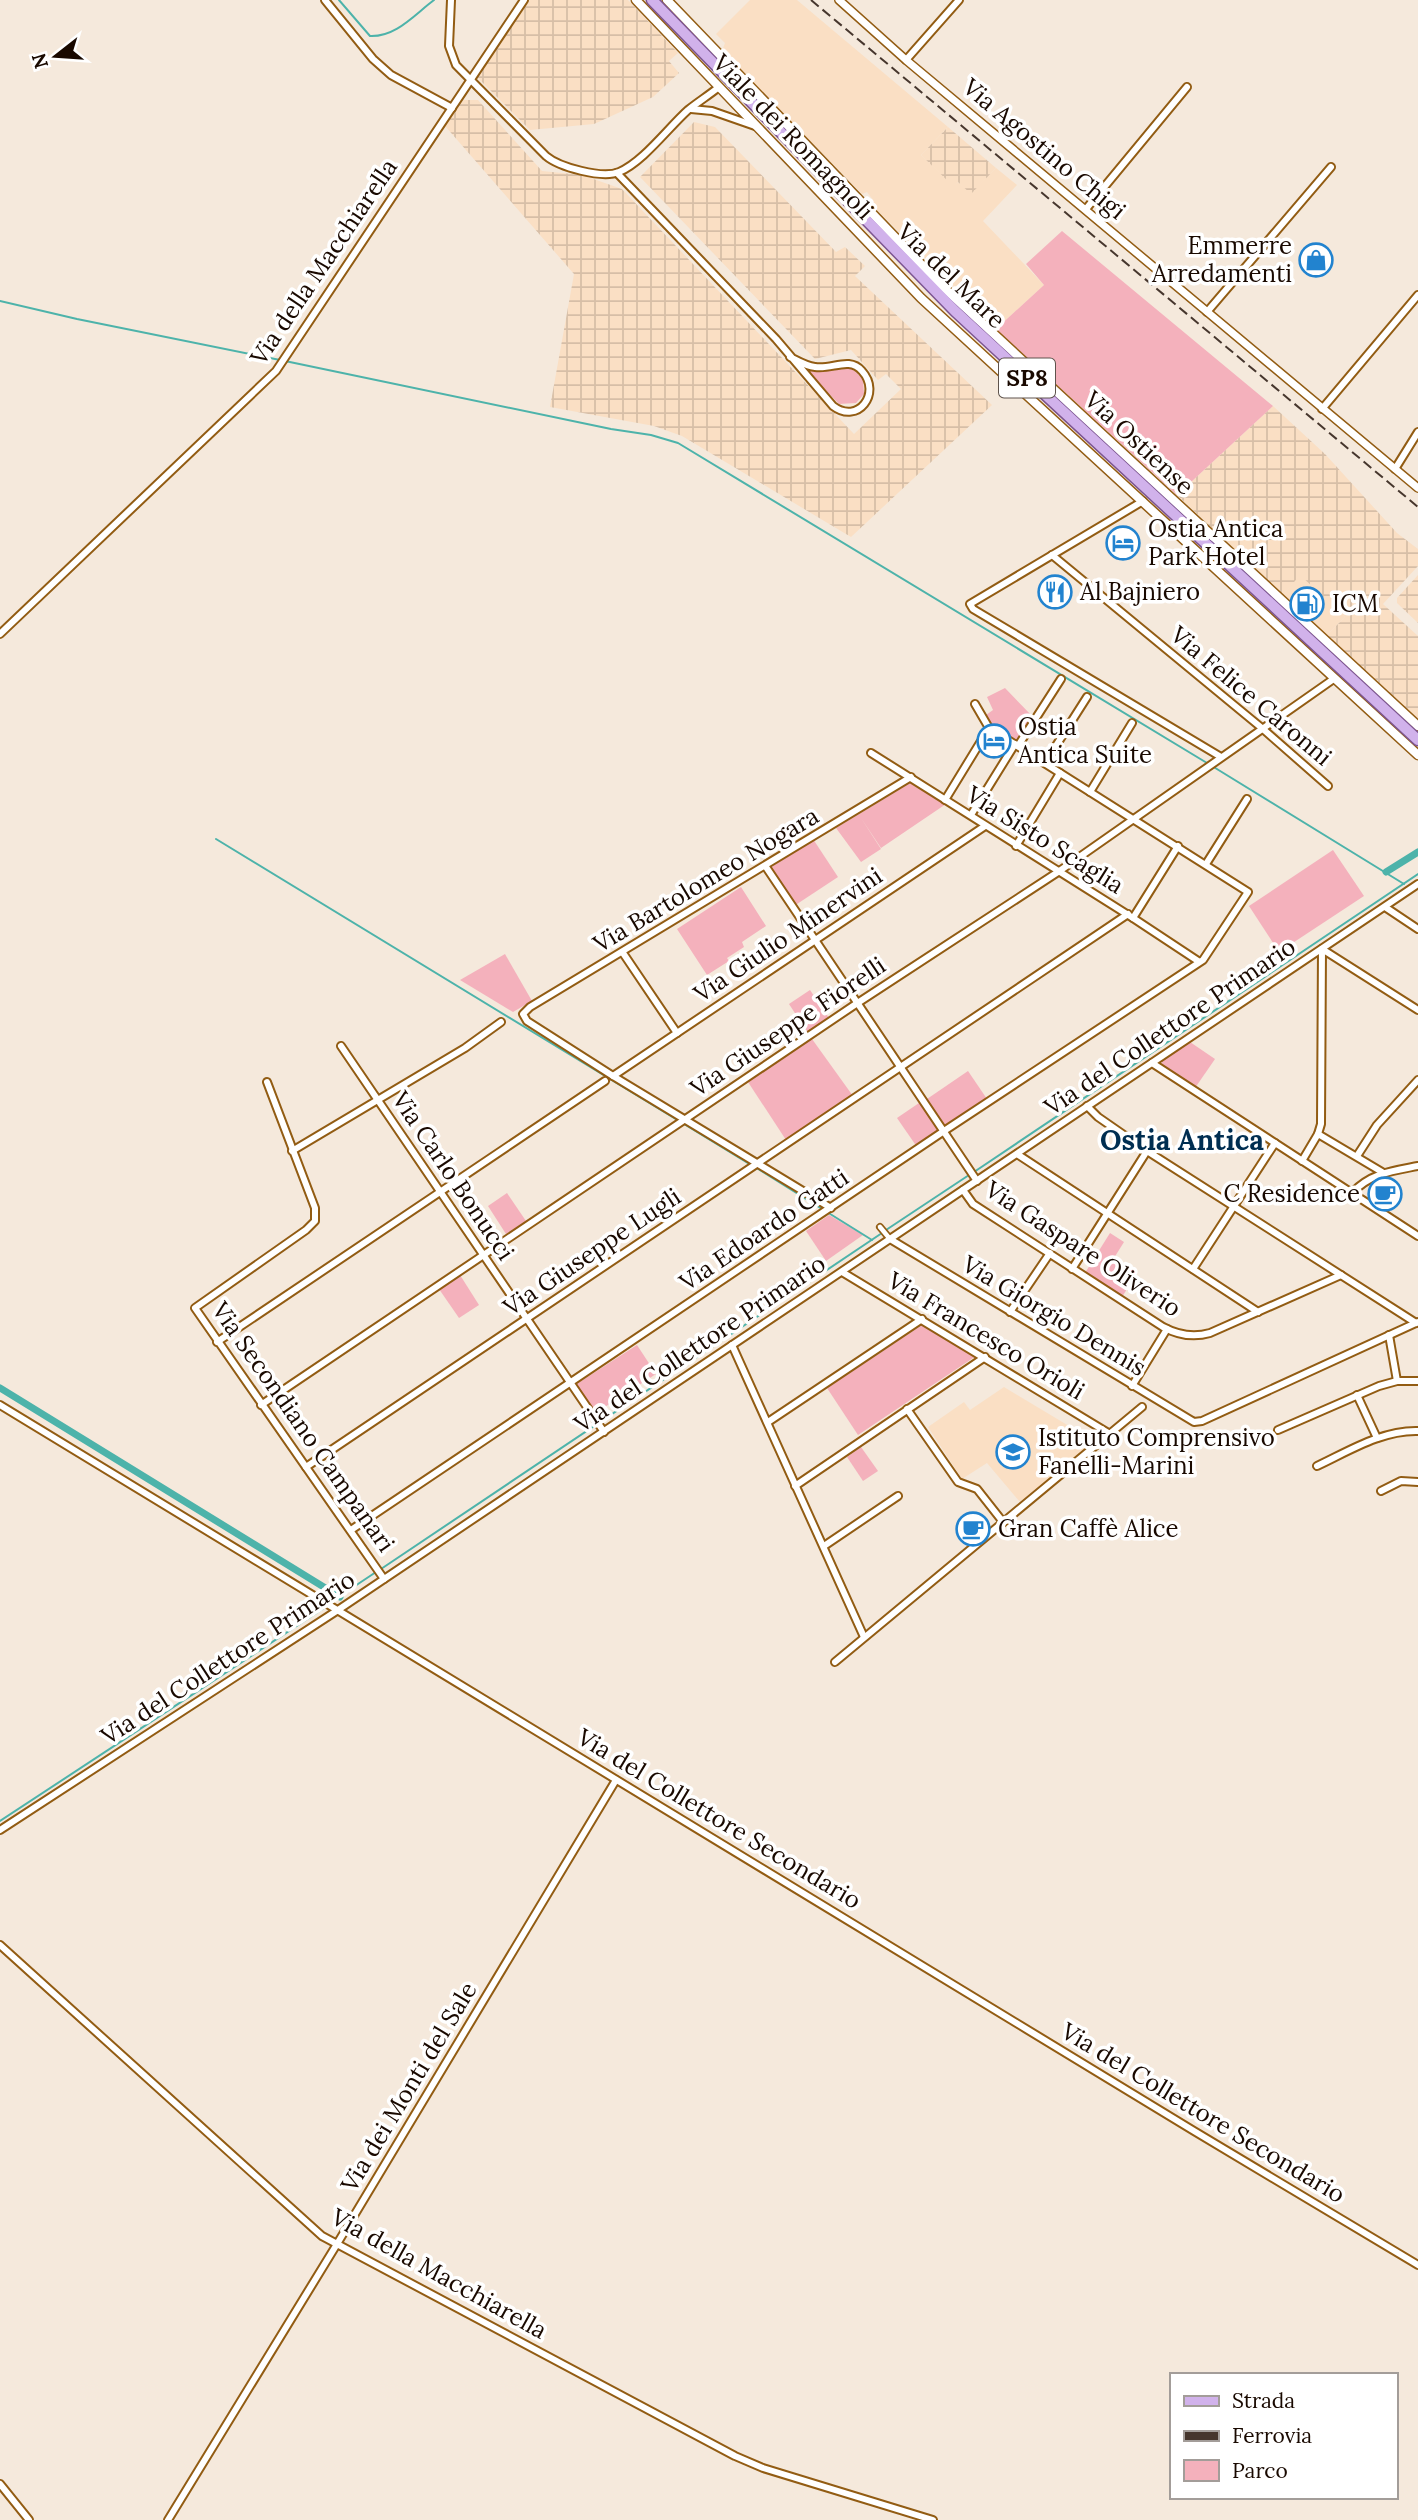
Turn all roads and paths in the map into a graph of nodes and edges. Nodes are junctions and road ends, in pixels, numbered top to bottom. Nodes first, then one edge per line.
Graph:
1 (325, 0) edge
2 (524, 0) edge
3 (636, 0) edge
4 (652, 0) edge
5 (667, 0) edge
6 (839, 0) edge
7 (959, 0) edge
8 (451, 1) edge
9 (906, 60) junction
10 (470, 80) junction
11 (1187, 87) dead end
12 (719, 88) junction
13 (452, 108) junction
14 (690, 109) junction
15 (756, 127) junction
16 (1331, 167) dead end
17 (617, 173) junction
18 (1086, 209) junction
19 (1418, 295) edge
20 (1207, 312) junction
21 (790, 357) junction
22 (1322, 409) junction
23 (1418, 432) edge
24 (1395, 469) junction
25 (1418, 488) edge
26 (1143, 501) junction
27 (1052, 555) junction
28 (0, 634) edge
29 (1335, 678) junction
30 (1061, 679) dead end
31 (1087, 697) dead end
32 (975, 704) dead end
33 (1132, 723) dead end
34 (1418, 726) edge
35 (989, 729) junction
36 (1263, 729) junction
37 (1418, 740) edge
38 (1017, 745) junction
39 (871, 752) dead end
40 (1418, 755) edge
41 (1218, 759) junction
42 (1045, 763) junction
43 (1060, 773) junction
44 (911, 778) junction
45 (1328, 786) dead end
46 (1090, 792) junction
47 (1247, 799) dead end
48 (945, 800) junction
49 (971, 815) junction
50 (1133, 819) junction
51 (985, 826) junction
52 (1016, 846) junction
53 (1178, 846) junction
54 (1206, 864) junction
55 (766, 867) junction
56 (1058, 872) junction
57 (1418, 884) edge
58 (1385, 907) junction
59 (1131, 916) junction
60 (1418, 929) edge
61 (814, 941) junction
62 (1322, 948) junction
63 (623, 953) junction
64 (1198, 961) junction
65 (856, 1004) junction
66 (1418, 1010) edge
67 (501, 1022) dead end
68 (677, 1033) junction
69 (341, 1046) dead end
70 (1152, 1063) junction
71 (900, 1068) junction
72 (612, 1076) junction
73 (1418, 1080) edge
74 (605, 1081) dead end
75 (267, 1082) dead end
76 (378, 1100) junction
77 (1087, 1106) junction
78 (685, 1120) junction
79 (944, 1131) junction
80 (1318, 1134) junction
81 (1275, 1143) junction
82 (292, 1151) junction
83 (1147, 1151) junction
84 (1017, 1154) junction
85 (1357, 1156) junction
86 (1302, 1161) junction
87 (757, 1164) junction
88 (1418, 1166) edge
89 (1382, 1172) junction
90 (977, 1181) junction
91 (963, 1190) junction
92 (441, 1191) junction
93 (1352, 1194) junction
94 (1234, 1206) junction
95 (831, 1208) junction
96 (1108, 1212) junction
97 (880, 1227) dead end
98 (1418, 1236) edge
99 (890, 1239) junction
100 (1050, 1253) junction
101 (484, 1255) junction
102 (1072, 1269) junction
103 (1193, 1269) junction
104 (842, 1272) junction
105 (1341, 1275) junction
106 (1010, 1312) junction
107 (1258, 1312) junction
108 (527, 1319) junction
109 (922, 1319) junction
110 (1417, 1323) edge
111 (1167, 1329) junction
112 (1389, 1335) junction
113 (218, 1342) junction
114 (733, 1345) junction
115 (985, 1357) junction
116 (1396, 1381) junction
117 (1418, 1381) edge
118 (570, 1382) junction
119 (1132, 1386) junction
120 (1357, 1395) junction
121 (0, 1405) edge
122 (261, 1405) junction
123 (1142, 1407) dead end
124 (908, 1409) junction
125 (768, 1422) junction
126 (1278, 1430) dead end
127 (1418, 1431) edge
128 (604, 1432) junction
129 (1110, 1434) junction
130 (1377, 1438) junction
131 (1317, 1466) dead end
132 (306, 1467) junction
133 (1418, 1482) edge
134 (795, 1486) junction
135 (1381, 1490) dead end
136 (898, 1496) dead end
137 (1003, 1522) junction
138 (351, 1531) junction
139 (824, 1546) junction
140 (384, 1579) junction
141 (338, 1610) junction
142 (864, 1637) junction
143 (835, 1662) dead end
144 (616, 1780) junction
145 (0, 1830) edge
146 (0, 1945) edge
147 (337, 2244) junction
148 (1418, 2264) edge
149 (0, 2484) edge
150 (29, 2520) edge
151 (168, 2520) edge
152 (933, 2520) edge

1 - 13 street
2 - 10 street, Via della Macchiarella
3 - 12 main road, Viale dei Romagnoli
4 - 37 main road, Via del Mare / SP8
5 - 34 main road, Via Ostiense
6 - 9 street, Via Agostino Chigi
7 - 9 street
8 - 10 street
9 - 18 street, Via Agostino Chigi
10 - 13 street, Via della Macchiarella
10 - 17 street
11 - 18 street
12 - 14 street
12 - 15 main road, Viale dei Romagnoli
13 - 28 street, Via della Macchiarella
14 - 15 street
14 - 17 street
15 - 26 main road, Viale dei Romagnoli
16 - 20 street
17 - 21 street
18 - 20 street, Via Agostino Chigi
19 - 22 street
20 - 22 street, Via Agostino Chigi
21 - 21 street
22 - 24 street, Via Agostino Chigi
23 - 24 street
24 - 25 street, Via Agostino Chigi
26 - 27 street
26 - 29 main road, Viale dei Romagnoli
27 - 36 street, Via Felice Caronni
27 - 41 street
29 - 36 street, Via Giuseppe Fiorelli
29 - 40 main road, Viale dei Romagnoli
30 - 38 street
31 - 42 street
32 - 35 street
33 - 46 street
35 - 38 street
35 - 48 street
36 - 41 street, Via Giuseppe Fiorelli
36 - 45 street, Via Felice Caronni
38 - 42 street
38 - 49 street
39 - 44 street, Via Sisto Scaglia
41 - 50 street, Via Giuseppe Fiorelli
42 - 43 street
43 - 46 street
43 - 52 street
44 - 48 street, Via Sisto Scaglia
44 - 55 street, Via Bartolomeo Nogara
46 - 50 street
47 - 54 street
48 - 49 street, Via Sisto Scaglia
49 - 51 street, Via Sisto Scaglia
50 - 53 street
50 - 56 street, Via Giuseppe Fiorelli
51 - 52 street, Via Sisto Scaglia
51 - 61 street, Via Giulio Minervini
52 - 56 street, Via Sisto Scaglia
53 - 54 street
53 - 59 street
54 - 64 street, Via Edoardo Gatti
55 - 61 street
55 - 63 street, Via Bartolomeo Nogara
56 - 59 street, Via Sisto Scaglia
56 - 65 street, Via Giuseppe Fiorelli
57 - 58 street, Via del Collettore Primario
58 - 60 street
58 - 62 street, Via del Collettore Primario
59 - 64 street, Via Sisto Scaglia
59 - 71 street, Via Giuseppe Lugli
61 - 65 street
61 - 68 street, Via Giulio Minervini
62 - 66 street
62 - 70 street, Via del Collettore Primario
62 - 80 street
63 - 68 street
63 - 72 street, Via Bartolomeo Nogara
64 - 79 street, Via Edoardo Gatti
65 - 71 street
65 - 78 street, Via Giuseppe Fiorelli
67 - 76 street
68 - 72 street, Via Giulio Minervini
69 - 76 street, Via Carlo Bonucci
70 - 77 street, Via del Collettore Primario
70 - 81 street
71 - 79 street
71 - 87 street, Via Giuseppe Lugli
72 - 78 street
73 - 85 street
74 - 92 street
75 - 82 street
76 - 82 street
76 - 92 street, Via Carlo Bonucci
77 - 83 street
77 - 84 street, Via del Collettore Primario
78 - 87 street
78 - 101 street, Via Giuseppe Fiorelli
79 - 90 street
79 - 95 street, Via Edoardo Gatti
80 - 85 street
80 - 86 street
81 - 86 street
81 - 94 street
82 - 113 street, Via Secondiano Campanari
83 - 94 street
83 - 96 street
84 - 90 street, Via del Collettore Primario
84 - 96 street
85 - 89 street
86 - 93 street
87 - 95 street
87 - 108 street, Via Giuseppe Lugli
88 - 89 street
89 - 93 street
90 - 91 street, Via del Collettore Primario
91 - 99 street, Via del Collettore Primario
91 - 100 street, Via Gaspare Oliverio
92 - 101 street, Via Carlo Bonucci
92 - 113 street
93 - 98 street
94 - 103 street
94 - 105 street
95 - 118 street, Via Edoardo Gatti
96 - 102 street
96 - 103 street
97 - 99 street
99 - 104 street, Via del Collettore Primario
99 - 106 street, Via Giorgio Dennis
100 - 102 street, Via Gaspare Oliverio
100 - 106 street
101 - 108 street, Via Carlo Bonucci
101 - 122 street, Via Giuseppe Fiorelli
102 - 111 street, Via Gaspare Oliverio
103 - 107 street
104 - 109 street, Via Francesco Orioli
104 - 114 street, Via del Collettore Primario
105 - 107 street, Via Gaspare Oliverio
105 - 110 street
106 - 119 street, Via Giorgio Dennis
107 - 111 street, Via Gaspare Oliverio
108 - 118 street, Via Carlo Bonucci
108 - 132 street, Via Giuseppe Lugli
109 - 115 street, Via Francesco Orioli
109 - 125 street
110 - 112 street
111 - 119 street
112 - 116 street
112 - 119 street, Via Giorgio Dennis
113 - 122 street, Via Secondiano Campanari
114 - 125 street
114 - 128 street, Via del Collettore Primario
115 - 124 street
115 - 129 street, Via Francesco Orioli
116 - 117 street
116 - 120 street
118 - 128 street, Via Carlo Bonucci
118 - 138 street, Via Edoardo Gatti
120 - 126 street
120 - 130 street
121 - 141 street, Via del Collettore Secondario
122 - 132 street, Via Secondiano Campanari
123 - 129 street
124 - 134 street
124 - 137 street
125 - 134 street
127 - 130 street
128 - 140 street, Via del Collettore Primario
129 - 137 street
130 - 131 street
132 - 138 street, Via Secondiano Campanari
133 - 135 street
134 - 139 street
136 - 139 street
137 - 142 street
138 - 140 street, Via Secondiano Campanari
139 - 142 street
140 - 141 street, Via del Collettore Primario
141 - 144 street, Via del Collettore Secondario
141 - 145 street, Via del Collettore Primario
142 - 143 street
144 - 147 street, Via dei Monti del Sale
144 - 148 street, Via del Collettore Secondario
146 - 147 street, Via della Macchiarella
147 - 151 street, Via dei Monti del Sale
147 - 152 street, Via della Macchiarella
149 - 150 street

